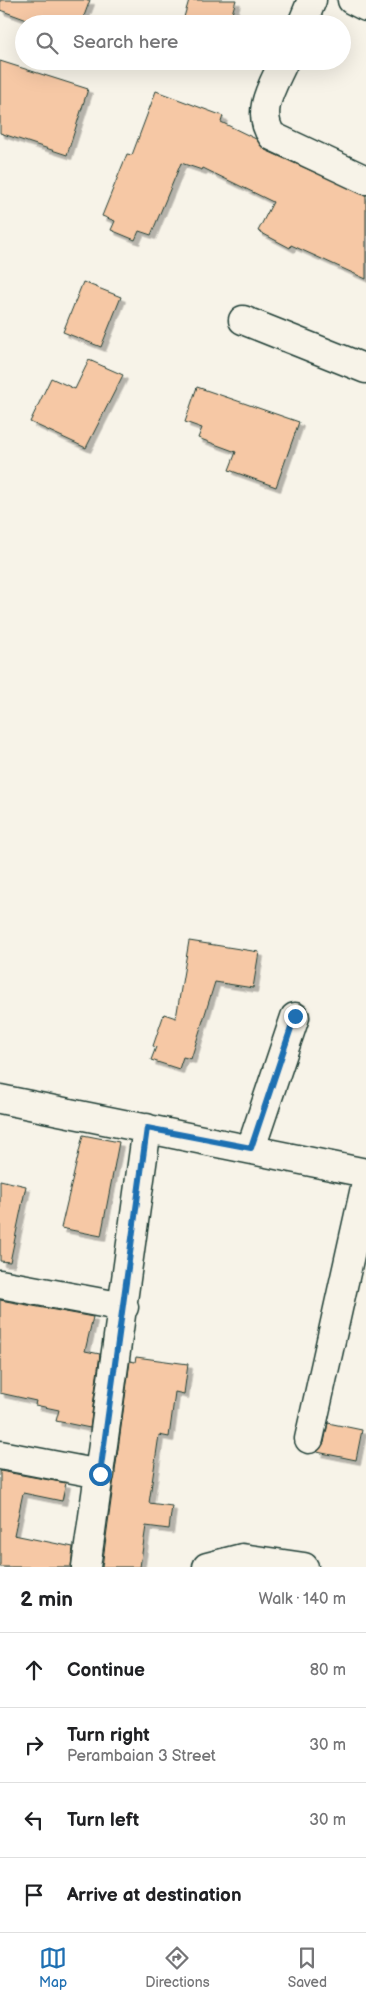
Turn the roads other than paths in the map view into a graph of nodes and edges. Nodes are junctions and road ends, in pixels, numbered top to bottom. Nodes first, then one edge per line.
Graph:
1 (312, 0) edge
2 (352, 0) edge
3 (366, 7) edge
4 (306, 15) edge
5 (280, 70) edge
6 (366, 180) edge
7 (243, 320) dead end
8 (366, 369) edge
9 (295, 1016) dead end
10 (0, 1098) edge
11 (147, 1128) junction
12 (251, 1148) junction
13 (366, 1173) edge
14 (366, 1183) edge
15 (0, 1284) edge
16 (124, 1308) junction
17 (309, 1439) dead end
18 (0, 1455) edge
19 (100, 1474) junction
20 (86, 1567) edge
21 (207, 1567) edge
22 (304, 1567) edge

1 - 4 street
2 - 3 street
5 - 6 street
7 - 8 street
9 - 12 street
10 - 11 street
11 - 12 street
11 - 16 street
12 - 13 street
14 - 17 street
15 - 16 street
16 - 19 street
18 - 19 street
19 - 20 street
21 - 22 street

